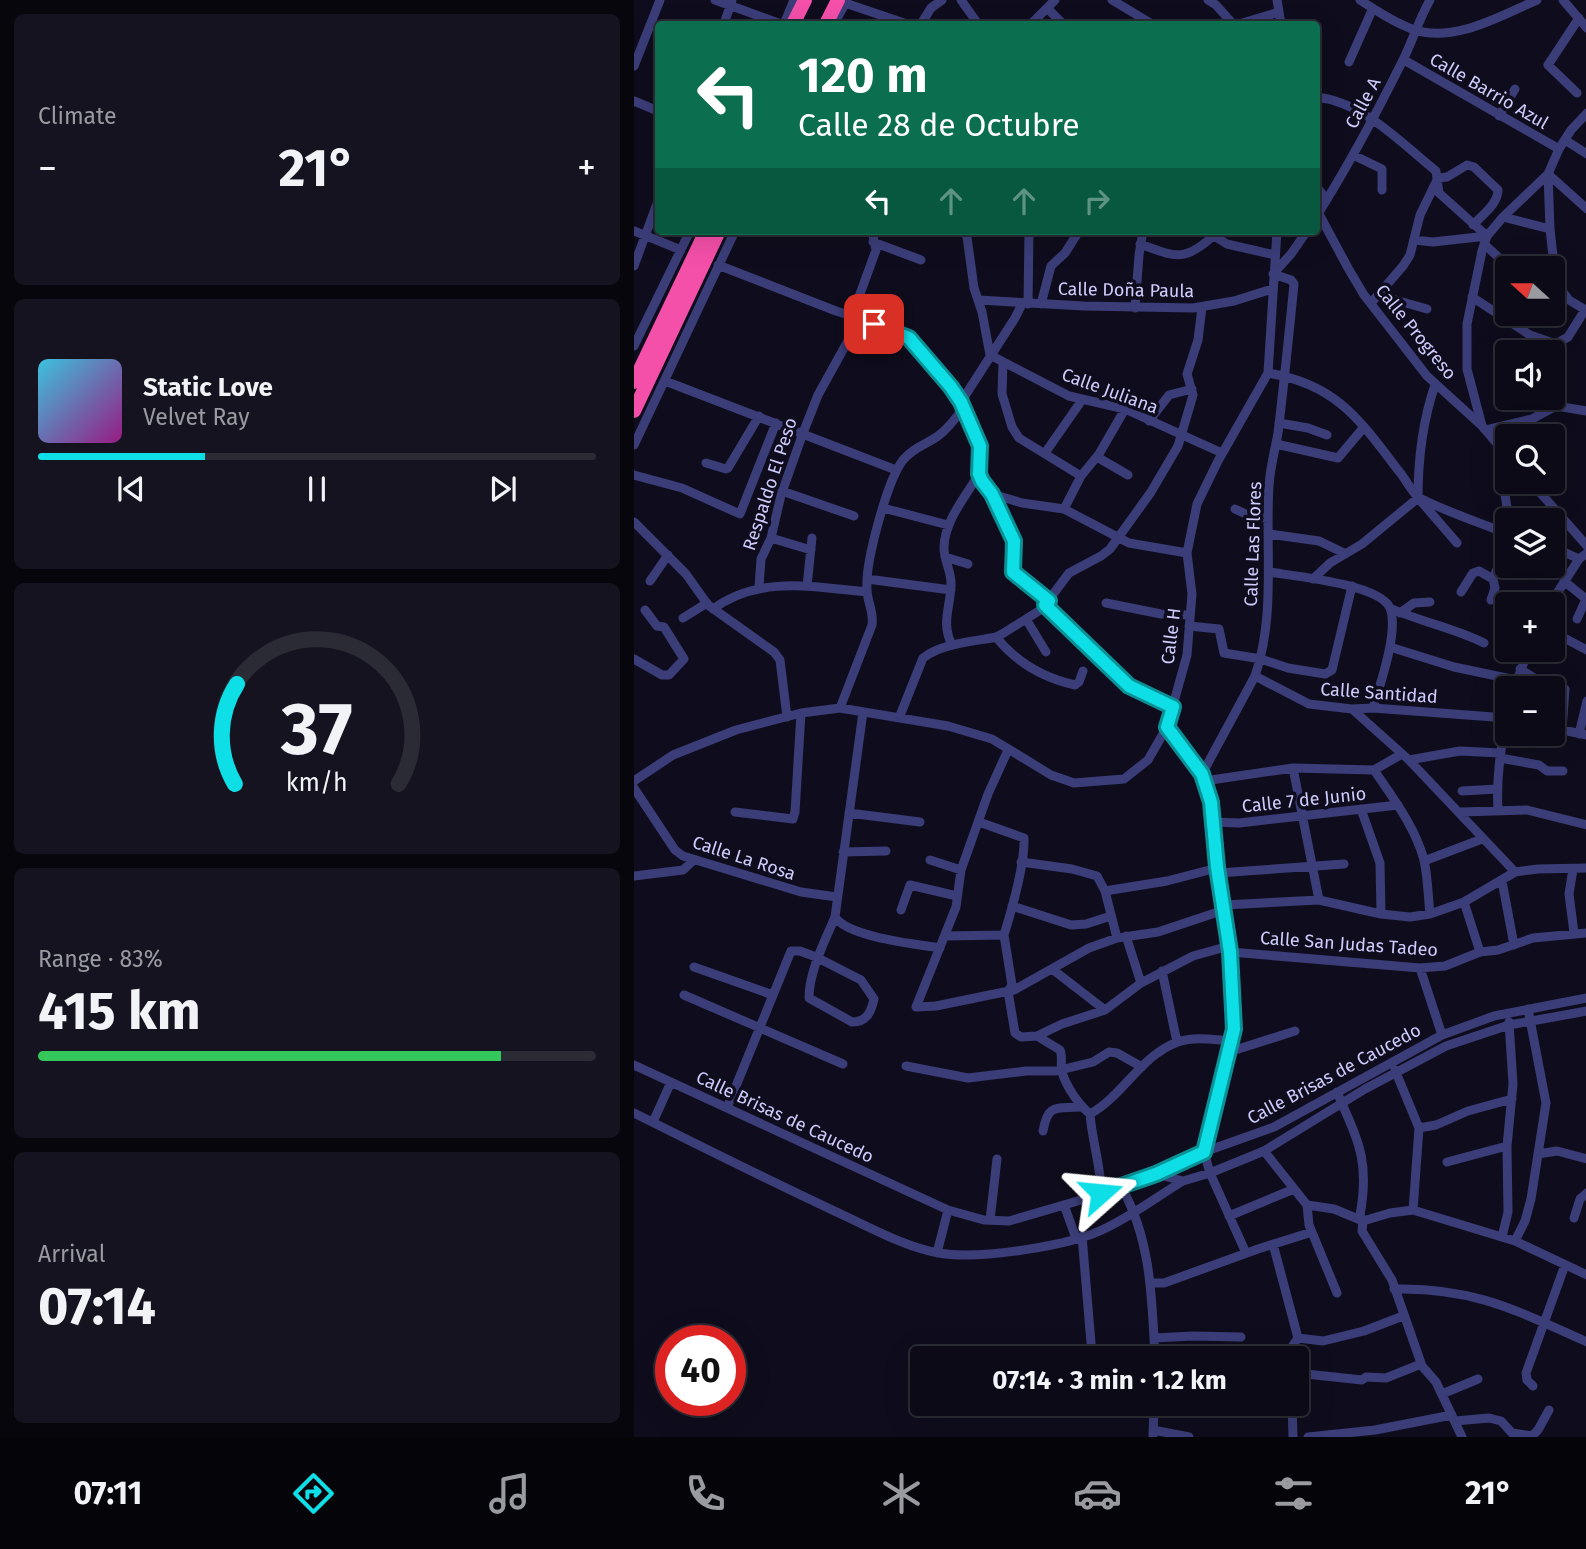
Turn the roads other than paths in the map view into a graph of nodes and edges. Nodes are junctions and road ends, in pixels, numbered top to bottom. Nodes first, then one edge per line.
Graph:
1 (660, 0) edge
2 (715, 0) edge
3 (794, 0) edge
4 (804, 0) edge
5 (815, 0) edge
6 (827, 0) edge
7 (942, 0) edge
8 (961, 0) edge
9 (1055, 0) edge
10 (1112, 0) edge
11 (1208, 0) edge
12 (1278, 0) edge
13 (1360, 0) edge
14 (1537, 0) edge
15 (1563, 0) edge
16 (843, 1) edge
17 (731, 3) edge
18 (1425, 3) edge
19 (1047, 8) junction
20 (1373, 8) junction
21 (1279, 12) junction
22 (1579, 18) junction
23 (725, 21) edge
24 (776, 21) edge
25 (784, 21) edge
26 (794, 21) edge
27 (805, 21) edge
28 (817, 21) edge
29 (828, 21) edge
30 (835, 21) edge
31 (899, 21) edge
32 (923, 21) edge
33 (975, 21) edge
34 (1034, 21) edge
35 (1060, 21) edge
36 (1147, 21) edge
37 (1230, 21) edge
38 (1250, 21) edge
39 (1280, 21) edge
40 (1587, 28) edge
41 (1414, 30) junction
42 (1404, 60) junction
43 (1349, 62) dead end
44 (634, 66) edge
45 (1515, 89) dead end
46 (1577, 93) dead end
47 (1320, 98) edge
48 (634, 101) edge
49 (655, 110) edge
50 (1587, 113) edge
51 (1499, 116) junction
52 (1373, 120) junction
53 (1562, 144) junction
54 (1587, 154) edge
55 (1353, 155) junction
56 (1548, 174) junction
57 (1438, 178) junction
58 (1382, 190) dead end
59 (1320, 192) edge
60 (1326, 200) junction
61 (1587, 209) edge
62 (655, 210) edge
63 (1320, 211) edge
64 (1503, 218) junction
65 (1320, 219) edge
66 (1473, 225) junction
67 (1550, 229) junction
68 (634, 232) edge
69 (688, 235) edge
70 (704, 235) edge
71 (717, 235) edge
72 (733, 235) edge
73 (872, 235) edge
74 (966, 235) edge
75 (1029, 235) edge
76 (1076, 235) edge
77 (1142, 235) edge
78 (1208, 235) edge
79 (1211, 235) edge
80 (1276, 235) edge
81 (1304, 235) edge
82 (646, 236) junction
83 (1414, 240) junction
84 (1485, 240) junction
85 (873, 242) junction
86 (1140, 244) junction
87 (681, 250) junction
88 (1274, 255) junction
89 (1499, 256) edge
90 (921, 260) dead end
91 (719, 265) junction
92 (634, 266) edge
93 (1273, 274) junction
94 (1272, 289) junction
95 (1472, 297) junction
96 (1374, 299) junction
97 (978, 300) junction
98 (1025, 304) junction
99 (1041, 304) junction
100 (1202, 307) junction
101 (1135, 308) junction
102 (1427, 309) dead end
103 (1586, 310) edge
104 (856, 318) junction
105 (634, 346) edge
106 (990, 355) junction
107 (1003, 362) junction
108 (1268, 373) junction
109 (1284, 376) junction
110 (665, 381) junction
111 (634, 382) edge
112 (1435, 384) junction
113 (1192, 389) junction
114 (1082, 400) junction
115 (962, 405) junction
116 (1125, 409) junction
117 (634, 411) edge
118 (1587, 411) edge
119 (759, 416) junction
120 (1149, 421) junction
121 (776, 423) junction
122 (1279, 423) junction
123 (1364, 427) junction
124 (1484, 428) junction
125 (803, 433) junction
126 (1328, 435) dead end
127 (1182, 436) junction
128 (1495, 441) edge
129 (1276, 444) junction
130 (634, 445) edge
131 (1045, 453) junction
132 (1222, 453) junction
133 (1097, 457) junction
134 (706, 463) dead end
135 (896, 470) junction
136 (979, 474) junction
137 (634, 475) edge
138 (1128, 475) dead end
139 (1081, 476) junction
140 (782, 491) junction
141 (992, 494) junction
142 (1541, 494) edge
143 (1418, 498) junction
144 (883, 508) junction
145 (1064, 509) junction
146 (1235, 509) dead end
147 (854, 516) dead end
148 (1268, 518) junction
149 (634, 522) edge
150 (948, 525) junction
151 (1495, 529) edge
152 (1269, 534) junction
153 (772, 538) junction
154 (812, 538) dead end
155 (1119, 538) junction
156 (1457, 543) dead end
157 (1587, 546) edge
158 (811, 550) junction
159 (1565, 551) edge
160 (1187, 553) junction
161 (1344, 553) junction
162 (668, 555) junction
163 (1583, 556) edge
164 (945, 557) junction
165 (968, 564) dead end
166 (1269, 572) junction
167 (1495, 574) edge
168 (867, 579) junction
169 (1313, 579) junction
170 (1493, 579) junction
171 (650, 581) dead end
172 (1564, 581) junction
173 (807, 586) junction
174 (1352, 586) junction
175 (759, 587) junction
176 (951, 590) junction
177 (867, 592) junction
178 (1461, 592) dead end
179 (1557, 592) edge
180 (1491, 600) dead end
181 (1430, 602) dead end
182 (1047, 603) junction
183 (1105, 603) dead end
184 (710, 606) junction
185 (1390, 608) junction
186 (645, 610) dead end
187 (1400, 613) junction
188 (1190, 615) junction
189 (683, 618) dead end
190 (1026, 619) junction
191 (1577, 619) dead end
192 (1189, 626) junction
193 (996, 637) junction
194 (1565, 638) edge
195 (1484, 643) dead end
196 (952, 645) junction
197 (1046, 647) dead end
198 (1390, 648) junction
199 (1587, 650) edge
200 (634, 659) edge
201 (1261, 659) junction
202 (1523, 662) edge
203 (1520, 669) junction
204 (1083, 671) dead end
205 (1255, 676) junction
206 (1518, 676) edge
207 (1528, 676) edge
208 (1495, 678) edge
209 (1587, 701) edge
210 (1173, 707) junction
211 (840, 708) junction
212 (1373, 708) junction
213 (1352, 709) junction
214 (863, 712) junction
215 (801, 713) junction
216 (1495, 716) edge
217 (787, 717) junction
218 (899, 718) junction
219 (1167, 727) junction
220 (1565, 731) edge
221 (1583, 734) edge
222 (1502, 746) edge
223 (1008, 750) junction
224 (1500, 756) junction
225 (1406, 757) junction
226 (1293, 768) junction
227 (1374, 770) junction
228 (1563, 771) dead end
229 (1203, 778) junction
230 (634, 780) edge
231 (634, 788) edge
232 (1497, 789) junction
233 (1462, 790) dead end
234 (1398, 805) junction
235 (1361, 809) junction
236 (1498, 810) junction
237 (735, 812) dead end
238 (1461, 812) junction
239 (849, 813) junction
240 (1301, 817) junction
241 (920, 822) dead end
242 (979, 822) junction
243 (1214, 822) junction
244 (1587, 825) edge
245 (1482, 839) junction
246 (886, 851) dead end
247 (843, 852) junction
248 (694, 860) junction
249 (930, 860) dead end
250 (1424, 860) junction
251 (1021, 862) junction
252 (1343, 864) dead end
253 (1312, 867) junction
254 (1587, 868) edge
255 (1573, 869) junction
256 (961, 870) junction
257 (1217, 870) junction
258 (1515, 872) junction
259 (634, 876) edge
260 (1502, 881) junction
261 (1105, 891) junction
262 (957, 896) junction
263 (837, 897) junction
264 (1319, 900) junction
265 (1464, 902) junction
266 (1012, 906) junction
267 (1224, 908) junction
268 (901, 910) dead end
269 (1381, 914) junction
270 (1430, 914) junction
271 (1111, 916) junction
272 (835, 917) junction
273 (1574, 933) junction
274 (1587, 933) edge
275 (1004, 935) junction
276 (944, 936) junction
277 (1121, 937) junction
278 (1514, 944) junction
279 (940, 948) junction
280 (1229, 949) junction
281 (1480, 952) junction
282 (818, 958) junction
283 (694, 967) dead end
284 (1420, 968) junction
285 (1052, 969) junction
286 (1161, 971) junction
287 (1141, 983) junction
288 (1008, 991) junction
289 (684, 995) dead end
290 (773, 995) junction
291 (1587, 998) edge
292 (1528, 1009) junction
293 (1105, 1010) junction
294 (1587, 1011) edge
295 (1508, 1013) junction
296 (1530, 1020) junction
297 (1509, 1025) junction
298 (759, 1028) junction
299 (1295, 1031) dead end
300 (1037, 1035) junction
301 (1440, 1035) junction
302 (1232, 1041) junction
303 (1177, 1042) junction
304 (1444, 1048) junction
305 (1229, 1052) junction
306 (1392, 1062) junction
307 (842, 1064) dead end
308 (634, 1065) edge
309 (906, 1066) dead end
310 (1142, 1067) junction
311 (1061, 1070) junction
312 (1396, 1072) junction
313 (671, 1082) junction
314 (1337, 1092) junction
315 (1512, 1098) junction
316 (1342, 1104) junction
317 (1080, 1107) junction
318 (727, 1108) junction
319 (634, 1113) edge
320 (1090, 1114) junction
321 (653, 1122) junction
322 (1274, 1127) junction
323 (1419, 1128) junction
324 (1043, 1130) dead end
325 (1281, 1139) junction
326 (1507, 1146) junction
327 (1264, 1151) junction
328 (1204, 1152) junction
329 (1538, 1154) junction
330 (997, 1158) dead end
331 (1587, 1159) edge
332 (1448, 1162) dead end
333 (1210, 1173) junction
334 (1156, 1174) junction
335 (1183, 1181) junction
336 (1122, 1188) junction
337 (1294, 1189) junction
338 (1101, 1193) junction
339 (1587, 1193) edge
340 (1064, 1205) junction
341 (1307, 1205) junction
342 (948, 1210) junction
343 (1134, 1210) junction
344 (1413, 1210) junction
345 (1229, 1216) junction
346 (1574, 1218) dead end
347 (990, 1220) junction
348 (1363, 1221) junction
349 (1312, 1232) junction
350 (1079, 1237) junction
351 (1502, 1237) junction
352 (1515, 1241) junction
353 (1273, 1244) junction
354 (937, 1253) junction
355 (1246, 1253) junction
356 (1565, 1265) junction
357 (1587, 1275) edge
358 (1150, 1283) junction
359 (1394, 1289) junction
360 (1337, 1293) dead end
361 (1403, 1316) junction
362 (1543, 1321) junction
363 (1241, 1337) dead end
364 (1154, 1338) junction
365 (1298, 1338) junction
366 (1587, 1342) edge
367 (1091, 1343) dead end
368 (1154, 1346) edge
369 (1292, 1346) edge
370 (1421, 1364) junction
371 (1309, 1374) edge
372 (1478, 1379) dead end
373 (1533, 1386) dead end
374 (1442, 1394) junction
375 (1549, 1410) dead end
376 (1154, 1416) edge
377 (1292, 1416) edge
378 (1454, 1418) junction
379 (1153, 1434) edge
380 (1365, 1434) edge
381 (1321, 1436) edge
382 (1189, 1437) edge
383 (1293, 1437) edge
384 (1308, 1437) edge
385 (1462, 1437) edge

1 - 44 street
2 - 17 street
3 - 25 street
4 - 26 highway
5 - 27 highway
6 - 28 highway
7 - 32 street
8 - 33 street
9 - 19 street
10 - 36 street
11 - 37 street
12 - 21 street
13 - 20 street
14 - 41 street
15 - 22 street
16 - 29 highway
16 - 30 street
16 - 31 street
17 - 23 street
17 - 24 street
18 - 41 street, Calle A
19 - 34 street
19 - 35 street
20 - 41 street
20 - 43 street
21 - 38 street
21 - 39 street
22 - 40 street
22 - 46 street
41 - 42 street, Calle A
42 - 51 street, Calle Barrio Azul
42 - 52 street, Calle A
45 - 51 street
47 - 52 street
48 - 49 street
50 - 53 street
51 - 53 street, Calle Barrio Azul
52 - 55 street, Calle A
52 - 57 street
53 - 54 street, Calle Barrio Azul
53 - 56 street
55 - 58 street
55 - 60 street, Calle A
56 - 61 street
56 - 64 street
56 - 67 street
57 - 66 street
57 - 66 street
57 - 83 street
59 - 60 street
60 - 63 street, Calle A
62 - 82 street
64 - 67 street
64 - 84 street
65 - 96 street, Calle Progreso
66 - 84 street
67 - 103 street
68 - 82 street
69 - 87 street
70 - 111 highway
71 - 117 highway
72 - 91 street
73 - 85 street, Respaldo El Peso
74 - 97 street
75 - 98 street
76 - 99 street
77 - 86 street
78 - 86 street
79 - 88 street
80 - 88 street, Calle H
81 - 93 street
82 - 87 street
82 - 92 street
83 - 84 street
83 - 96 street
84 - 89 street
84 - 95 street
85 - 90 street
85 - 104 street, Respaldo El Peso
86 - 101 street
87 - 105 street
88 - 93 street, Calle H
91 - 104 street
91 - 110 street
93 - 94 street, Calle H
93 - 109 street, Calle Las Flores
94 - 100 street, Calle Doña Paula
94 - 108 street, Calle H
95 - 103 street
95 - 124 street
96 - 102 street
96 - 112 street, Calle Progreso
97 - 98 street, Calle Doña Paula
97 - 106 street
98 - 99 street, Calle Doña Paula
98 - 106 street
99 - 101 street, Calle Doña Paula
100 - 101 street, Calle Doña Paula
100 - 113 street
104 - 115 street
104 - 125 street, Respaldo El Peso
106 - 107 street, Calle Juliana
106 - 115 street
107 - 114 street, Calle Juliana
107 - 131 street
108 - 109 street
108 - 132 street, Calle H
109 - 122 street, Calle Las Flores
109 - 123 street
110 - 119 street
110 - 130 street
112 - 124 street, Calle Progreso
112 - 143 street
113 - 120 street
113 - 127 street
114 - 116 street, Calle Juliana
114 - 131 street
115 - 135 street
115 - 136 street
116 - 120 street, Calle Juliana
116 - 133 street
118 - 124 street
119 - 121 street
119 - 134 street
120 - 127 street, Calle Juliana
121 - 125 street
121 - 137 street
122 - 126 street
122 - 129 street, Calle Las Flores
123 - 129 street
123 - 143 street
124 - 128 street, Calle Progreso
125 - 135 street
125 - 140 street, Respaldo El Peso
127 - 132 street, Calle Juliana
127 - 155 street
129 - 148 street, Calle Las Flores
131 - 139 street
132 - 160 street, Calle H
133 - 138 street
133 - 139 street
135 - 144 street
136 - 141 street
136 - 150 street
139 - 145 street
140 - 147 street
140 - 153 street, Respaldo El Peso
141 - 145 street
141 - 182 street
142 - 157 street
143 - 151 street
143 - 156 street
143 - 161 street
144 - 150 street
144 - 168 street
145 - 155 street
146 - 148 street
148 - 152 street, Calle Las Flores
149 - 162 street
150 - 164 street
152 - 161 street
152 - 166 street, Calle Las Flores
153 - 158 street
153 - 175 street, Respaldo El Peso
154 - 158 street
155 - 160 street
155 - 182 street
158 - 173 street
159 - 163 street
160 - 188 street, Calle H
161 - 169 street
162 - 171 street
162 - 184 street
163 - 172 street
164 - 165 street
164 - 176 street
166 - 169 street
166 - 201 street, Calle Las Flores
167 - 170 street
168 - 176 street
168 - 177 street
169 - 174 street
170 - 178 street
170 - 180 street
172 - 179 street
172 - 191 street
173 - 175 street
173 - 177 street
174 - 185 street
174 - 201 street
175 - 184 street
176 - 196 street
177 - 211 street
181 - 187 street
182 - 190 street
182 - 210 street
183 - 188 street
184 - 189 street
184 - 217 street
185 - 187 street
185 - 198 street
186 - 200 street
187 - 195 street
188 - 192 street, Calle H
190 - 193 street
190 - 197 street
192 - 201 street
192 - 210 street, Calle H
193 - 196 street
193 - 204 street
194 - 199 street
196 - 218 street
198 - 208 street
198 - 212 street
201 - 205 street, Calle Las Flores
202 - 203 street
203 - 206 street
203 - 207 street
205 - 213 street, Calle Santidad
205 - 229 street, Calle Las Flores
209 - 221 street
210 - 219 street, Calle H
211 - 214 street, Calle H
211 - 215 street, Calle H
212 - 213 street, Calle Santidad
212 - 216 street, Calle Santidad
213 - 225 street
214 - 218 street, Calle H
214 - 239 street
215 - 217 street, Calle H
215 - 237 street
217 - 230 street, Calle H
218 - 223 street, Calle H
219 - 223 street, Calle H
219 - 229 street
220 - 221 street
222 - 224 street
223 - 242 street
224 - 225 street
224 - 228 street
224 - 232 street
225 - 227 street
225 - 238 street
226 - 227 street
226 - 229 street
226 - 240 street
227 - 234 street
229 - 243 street
231 - 248 street, Calle La Rosa
232 - 233 street
232 - 236 street
234 - 235 street, Calle 7 de Junio
234 - 250 street
235 - 240 street, Calle 7 de Junio
235 - 269 street
236 - 238 street
236 - 244 street
238 - 245 street
239 - 241 street
239 - 247 street
240 - 243 street, Calle 7 de Junio
240 - 253 street
242 - 251 street
242 - 256 street
243 - 257 street
245 - 250 street
245 - 258 street
246 - 247 street
247 - 263 street
248 - 259 street
248 - 263 street, Calle La Rosa
249 - 256 street
250 - 270 street
251 - 261 street
251 - 266 street
252 - 253 street
253 - 257 street
253 - 264 street
254 - 255 street
255 - 258 street
255 - 273 street
256 - 262 street
257 - 261 street
257 - 267 street
258 - 260 street
260 - 265 street
260 - 278 street
261 - 271 street
262 - 268 street
262 - 276 street
263 - 272 street
264 - 267 street
264 - 269 street
265 - 270 street
265 - 281 street
266 - 271 street
266 - 275 street
267 - 277 street
267 - 280 street
269 - 270 street
271 - 277 street
272 - 279 street
272 - 282 street
273 - 274 street, Calle San Judas Tadeo
273 - 278 street, Calle San Judas Tadeo
275 - 276 street
275 - 288 street
276 - 279 street
277 - 285 street
277 - 287 street
278 - 281 street, Calle San Judas Tadeo
279 - 288 street
280 - 284 street, Calle San Judas Tadeo
280 - 286 street, Calle San Judas Tadeo
280 - 302 street
281 - 284 street, Calle San Judas Tadeo
282 - 282 street
282 - 290 street
283 - 290 street
284 - 301 street
285 - 288 street
285 - 293 street
286 - 287 street, Calle San Judas Tadeo
286 - 303 street
287 - 293 street, Calle San Judas Tadeo
288 - 300 street
289 - 298 street
290 - 298 street
291 - 292 street, Calle Brisas de Caucedo
292 - 295 street, Calle Brisas de Caucedo
292 - 296 street
293 - 300 street, Calle San Judas Tadeo
294 - 296 street
295 - 297 street
295 - 301 street, Calle Brisas de Caucedo
296 - 297 street
296 - 329 street
297 - 304 street
297 - 315 street
298 - 307 street
298 - 318 street
299 - 305 street
300 - 311 street
301 - 304 street
301 - 306 street, Calle Brisas de Caucedo
302 - 303 street
302 - 305 street
303 - 310 street
304 - 312 street
305 - 328 street
306 - 312 street
306 - 314 street, Calle Brisas de Caucedo
308 - 313 street, Calle Brisas de Caucedo
309 - 311 street
310 - 311 street
310 - 320 street
311 - 317 street
312 - 316 street
312 - 323 street
313 - 318 street, Calle Brisas de Caucedo
313 - 321 street
314 - 316 street
314 - 322 street, Calle Brisas de Caucedo
315 - 323 street
315 - 326 street
316 - 325 street
316 - 348 street
317 - 320 street
317 - 324 street
318 - 342 street, Calle Brisas de Caucedo
319 - 321 street
320 - 338 street
321 - 354 street
322 - 325 street
322 - 328 street, Calle Brisas de Caucedo
323 - 344 street
325 - 327 street
326 - 332 street
326 - 351 street
327 - 333 street
327 - 337 street
328 - 333 street
328 - 334 street, Calle Brisas de Caucedo
329 - 331 street
329 - 352 street
330 - 347 street
333 - 335 street
333 - 345 street
334 - 335 street
334 - 336 street, Calle Brisas de Caucedo
335 - 343 street
336 - 338 street, Calle Brisas de Caucedo
336 - 343 street
337 - 341 street
337 - 345 street
338 - 340 street, Calle Brisas de Caucedo
339 - 346 street
340 - 347 street, Calle Brisas de Caucedo
340 - 350 street
341 - 348 street
341 - 349 street
342 - 347 street, Calle Brisas de Caucedo
342 - 354 street
343 - 350 street
343 - 358 street
344 - 348 street
344 - 351 street
345 - 355 street
348 - 359 street
349 - 353 street
349 - 360 street
350 - 354 street
350 - 367 street
351 - 352 street
352 - 356 street
353 - 355 street
353 - 365 street
355 - 358 street
356 - 357 street
356 - 362 street
358 - 364 street
359 - 361 street
359 - 362 street
361 - 365 street
361 - 370 street
362 - 366 street
362 - 373 street
363 - 364 street
364 - 368 street
365 - 369 street
370 - 371 street
370 - 374 street
372 - 374 street
374 - 378 street
375 - 378 street
376 - 379 street
377 - 383 street
378 - 380 street
378 - 385 street
379 - 382 street
380 - 381 street
381 - 384 street

